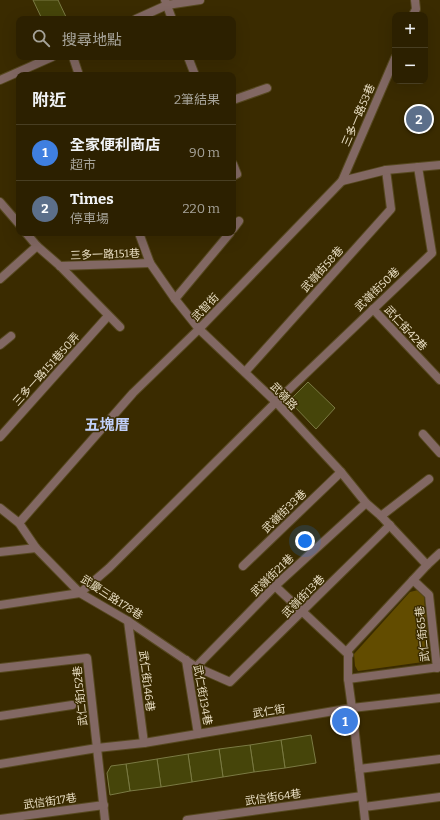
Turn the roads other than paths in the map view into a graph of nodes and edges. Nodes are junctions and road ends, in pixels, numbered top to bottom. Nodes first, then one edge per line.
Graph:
1 (200, 0) edge
2 (415, 0) edge
3 (166, 3) edge
4 (414, 12) edge
5 (142, 16) edge
6 (171, 16) edge
7 (45, 60) edge
8 (74, 60) edge
9 (189, 60) edge
10 (392, 65) edge
11 (18, 72) edge
12 (78, 72) edge
13 (194, 72) edge
14 (16, 73) edge
15 (0, 80) edge
16 (267, 88) dead end
17 (236, 99) edge
18 (440, 165) edge
19 (418, 166) junction
20 (386, 170) junction
21 (342, 181) junction
22 (0, 202) edge
23 (16, 221) edge
24 (239, 221) dead end
25 (236, 225) edge
26 (29, 236) edge
27 (140, 236) edge
28 (228, 236) edge
29 (38, 246) junction
30 (150, 263) junction
31 (60, 266) junction
32 (0, 279) edge
33 (176, 299) junction
34 (373, 309) junction
35 (108, 316) junction
36 (120, 326) dead end
37 (199, 329) junction
38 (11, 336) dead end
39 (0, 345) edge
40 (245, 372) junction
41 (440, 380) edge
42 (276, 402) junction
43 (423, 434) dead end
44 (0, 437) edge
45 (440, 452) edge
46 (341, 472) junction
47 (429, 479) dead end
48 (366, 503) junction
49 (0, 508) edge
50 (381, 516) junction
51 (19, 523) junction
52 (390, 525) junction
53 (36, 548) junction
54 (0, 552) edge
55 (440, 553) edge
56 (427, 565) junction
57 (243, 566) dead end
58 (413, 580) junction
59 (275, 586) junction
60 (80, 593) junction
61 (0, 605) edge
62 (302, 612) junction
63 (128, 621) junction
64 (349, 655) junction
65 (186, 660) junction
66 (196, 667) junction
67 (0, 668) edge
68 (438, 668) edge
69 (348, 679) junction
70 (230, 682) joint
71 (440, 698) edge
72 (72, 705) dead end
73 (352, 708) junction
74 (0, 716) edge
75 (198, 734) junction
76 (144, 743) junction
77 (97, 748) junction
78 (440, 759) edge
79 (0, 764) edge
80 (359, 769) junction
81 (362, 796) junction
82 (440, 798) edge
83 (104, 805) junction
84 (364, 807) junction
85 (0, 819) edge
86 (105, 820) edge
87 (187, 820) edge
88 (365, 820) edge

1 - 3 street
2 - 4 street
3 - 5 street
3 - 6 street
7 - 11 street
8 - 12 street
9 - 13 street
10 - 21 street, 三多一路53巷
14 - 15 street
16 - 17 street
18 - 19 street
19 - 20 street
19 - 34 street, 武嶺街50巷
20 - 21 street
20 - 40 street, 武嶺街58巷
21 - 37 street, 武智街
22 - 23 street
24 - 25 street
26 - 29 street, 三多一路151巷
27 - 30 street, 武嶺路
28 - 33 street
29 - 31 street, 三多一路151巷
29 - 32 street
30 - 31 street, 三多一路151巷
30 - 33 street, 武嶺路
31 - 35 street, 三多一路151巷
33 - 37 street, 武嶺路
34 - 41 street, 武仁街42巷
34 - 42 street, 武嶺街50巷
35 - 36 street, 三多一路151巷
35 - 44 street, 三多一路151巷50弄
37 - 40 street, 武嶺路
37 - 51 street, 武智街
38 - 39 street
40 - 42 street, 武嶺路
42 - 46 street, 武嶺路
42 - 60 street, 武嶺街50巷
43 - 45 street
46 - 48 street, 武嶺路
46 - 57 street, 武嶺街33巷
47 - 50 street
48 - 50 street, 武嶺路
48 - 59 street, 武嶺街21巷
49 - 51 street, 武慶三路178巷
50 - 52 street, 武嶺路
51 - 53 street, 武慶三路178巷
52 - 56 street, 武嶺路
52 - 62 street, 武嶺街13巷
53 - 54 street
53 - 60 street, 武慶三路178巷
55 - 56 street
56 - 58 street
58 - 64 street
58 - 68 street, 武仁街65巷
59 - 62 street
59 - 66 street, 武嶺街21巷
60 - 61 street
60 - 63 street, 武慶三路178巷
62 - 64 street
62 - 70 street, 武嶺街13巷
63 - 65 street, 武慶三路178巷
63 - 76 street, 武仁街146巷
64 - 69 street
65 - 66 street, 武慶三路178巷
65 - 75 street, 武仁街134巷
66 - 70 street, 武慶三路178巷
67 - 77 street, 武仁街152巷
68 - 69 street
69 - 73 street
71 - 73 street, 武仁街
72 - 74 street
73 - 75 street, 武仁街
73 - 80 street
75 - 76 street, 武仁街
76 - 77 street, 武仁街
77 - 79 street, 武仁街
77 - 83 street
78 - 80 street
80 - 81 street
81 - 84 street
81 - 87 street, 武信街64巷
82 - 84 street
83 - 85 street, 武信街17巷
83 - 86 street
84 - 88 street

